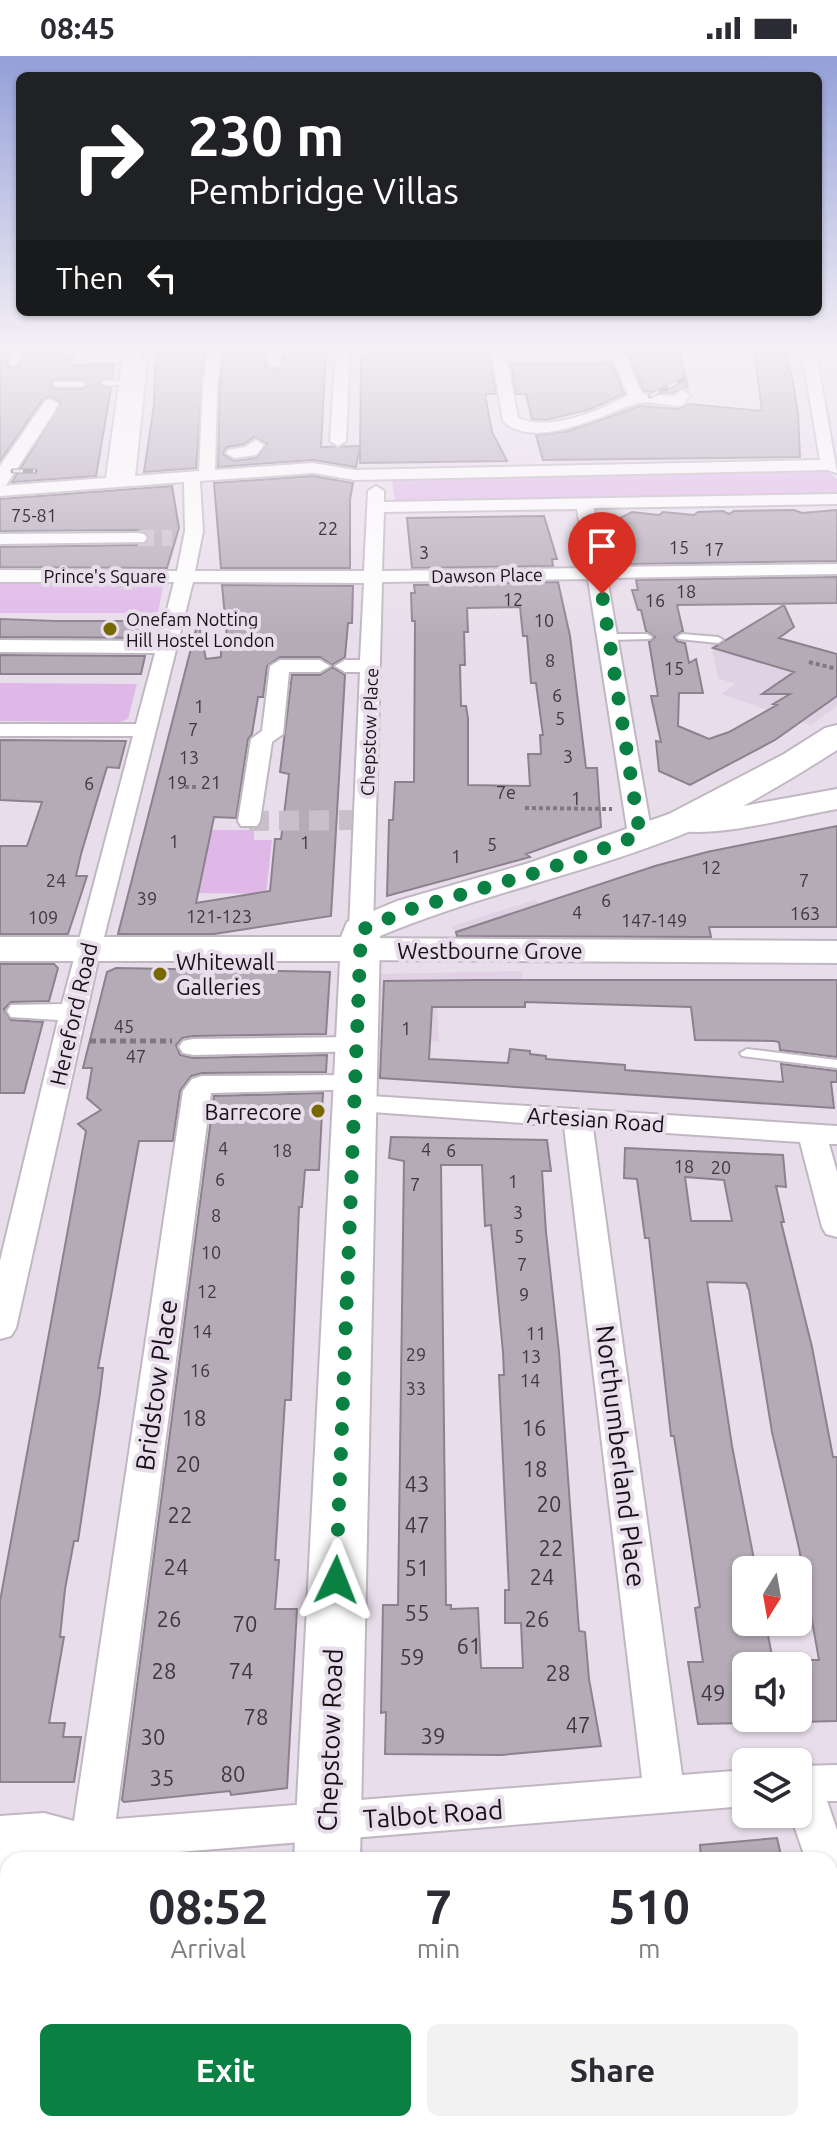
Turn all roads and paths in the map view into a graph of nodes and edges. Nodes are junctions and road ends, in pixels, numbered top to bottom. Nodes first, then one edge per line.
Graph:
1 (24, 446) edge
2 (123, 446) edge
3 (220, 446) edge
4 (255, 446) edge
5 (828, 446) edge
6 (220, 453) junction
7 (833, 467) edge
8 (2, 474) edge
9 (376, 474) junction
10 (120, 476) junction
11 (200, 477) junction
12 (0, 491) edge
13 (837, 499) edge
14 (585, 503) junction
15 (377, 507) junction
16 (193, 537) junction
17 (138, 538) tunnel mouth
18 (172, 538) tunnel mouth
19 (0, 539) edge
20 (837, 569) edge
21 (598, 573) junction
22 (0, 576) edge
23 (185, 577) junction
24 (372, 577) junction
25 (608, 637) junction
26 (647, 637) dead end
27 (682, 637) dead end
28 (718, 640) dead end
29 (0, 646) edge
30 (168, 647) junction
31 (809, 662) dead end
32 (320, 666) dead end
33 (345, 666) dead end
34 (372, 666) junction
35 (837, 669) edge
36 (154, 702) joint
37 (0, 730) edge
38 (146, 730) junction
39 (837, 735) edge
40 (755, 784) junction
41 (185, 787) dead end
42 (196, 787) dead end
43 (837, 799) edge
44 (801, 805) junction
45 (525, 808) dead end
46 (249, 821) dead end
47 (638, 822) junction
48 (682, 822) junction
49 (360, 940) junction
50 (0, 949) edge
51 (87, 951) junction
52 (837, 952) edge
53 (20, 1011) dead end
54 (72, 1012) junction
55 (66, 1041) junction
56 (193, 1047) joint
57 (747, 1053) dead end
58 (837, 1064) edge
59 (355, 1078) junction
60 (577, 1118) junction
61 (824, 1134) edge
62 (837, 1227) edge
63 (0, 1328) edge
64 (812, 1784) edge
65 (732, 1789) edge
66 (664, 1794) junction
67 (0, 1835) edge
68 (327, 1841) edge
69 (67, 1847) edge
70 (825, 1852) edge

1 - 8 street
2 - 10 street
3 - 6 street
4 - 6 street
5 - 7 street
6 - 11 street
7 - 9 street
9 - 11 street
9 - 15 street, Chepstow Place
10 - 11 street
10 - 12 street
11 - 16 street
13 - 14 street
14 - 15 street
14 - 21 street
15 - 24 street, Chepstow Place
16 - 18 street
16 - 23 street
17 - 19 street
20 - 21 street, Dawson Place
21 - 24 street, Dawson Place
21 - 25 street
22 - 23 street, Prince's Square
23 - 24 street, Dawson Place
23 - 30 street, Prince's Square
24 - 34 street, Chepstow Place
25 - 26 lane
25 - 47 street
27 - 28 lane
29 - 30 street
30 - 36 street, Prince's Square
31 - 35 path
32 - 46 street
33 - 34 street
34 - 49 street, Chepstow Place
36 - 38 street, Hereford Road
37 - 38 street
38 - 51 street, Hereford Road
39 - 40 main road
40 - 44 street
40 - 48 main road
41 - 42 path
43 - 44 street
44 - 48 street
45 - 47 path
47 - 48 main road
47 - 49 main road
49 - 51 main road, Westbourne Grove
49 - 52 street, Westbourne Grove
49 - 59 main road, Chepstow Road
50 - 51 main road, Westbourne Grove
51 - 54 street, Hereford Road
53 - 54 street
54 - 55 street, Hereford Road
55 - 56 path
55 - 63 street, Hereford Road
56 - 59 street
57 - 58 lane
59 - 60 street, Artesian Road
59 - 68 main road, Chepstow Road
59 - 69 street, Bridstow Place
60 - 61 street, Artesian Road
60 - 66 street, Northumberland Place
61 - 62 street
64 - 70 street
65 - 66 street, Talbot Road
66 - 68 street, Talbot Road
67 - 69 street, Talbot Road
68 - 69 street, Talbot Road

